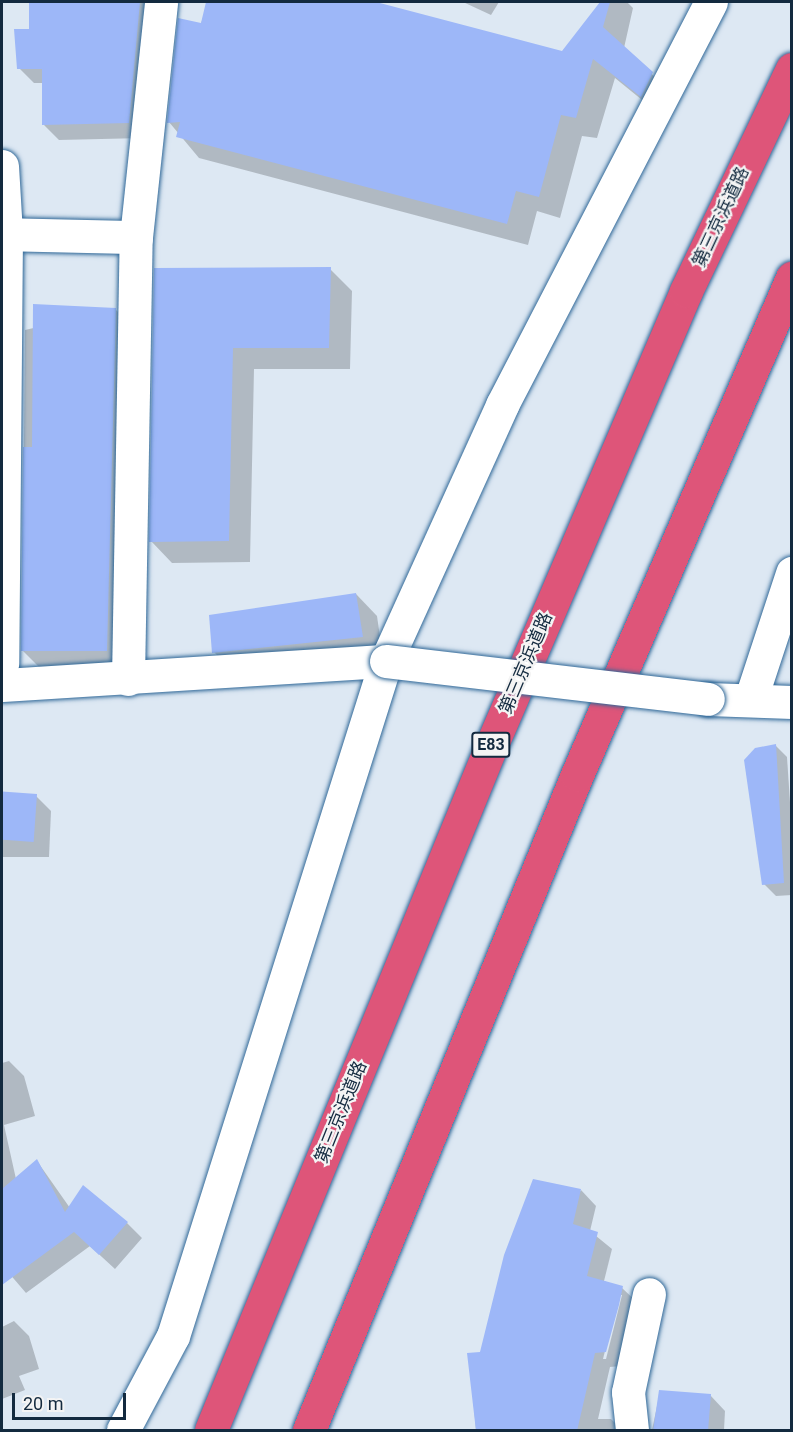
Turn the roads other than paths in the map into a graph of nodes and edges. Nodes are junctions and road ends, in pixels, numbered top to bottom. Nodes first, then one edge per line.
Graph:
1 (161, 2) edge
2 (711, 2) edge
3 (792, 69) edge
4 (2, 166) edge
5 (4, 234) edge
6 (136, 237) junction
7 (792, 278) edge
8 (792, 573) edge
9 (386, 661) junction
10 (2, 663) edge
11 (128, 679) junction
12 (2, 685) edge
13 (751, 698) junction
14 (792, 702) edge
15 (649, 1294) dead end
16 (123, 1431) edge
17 (211, 1431) edge
18 (309, 1431) edge
19 (632, 1431) edge

1 - 6 street
2 - 9 street
3 - 17 highway, 第三京浜道路 / E83
4 - 5 street
5 - 6 street
5 - 10 street
6 - 11 street
7 - 18 highway
8 - 13 street
9 - 11 street
9 - 13 street, bridge
9 - 16 street
11 - 12 street
13 - 14 street
15 - 19 street

